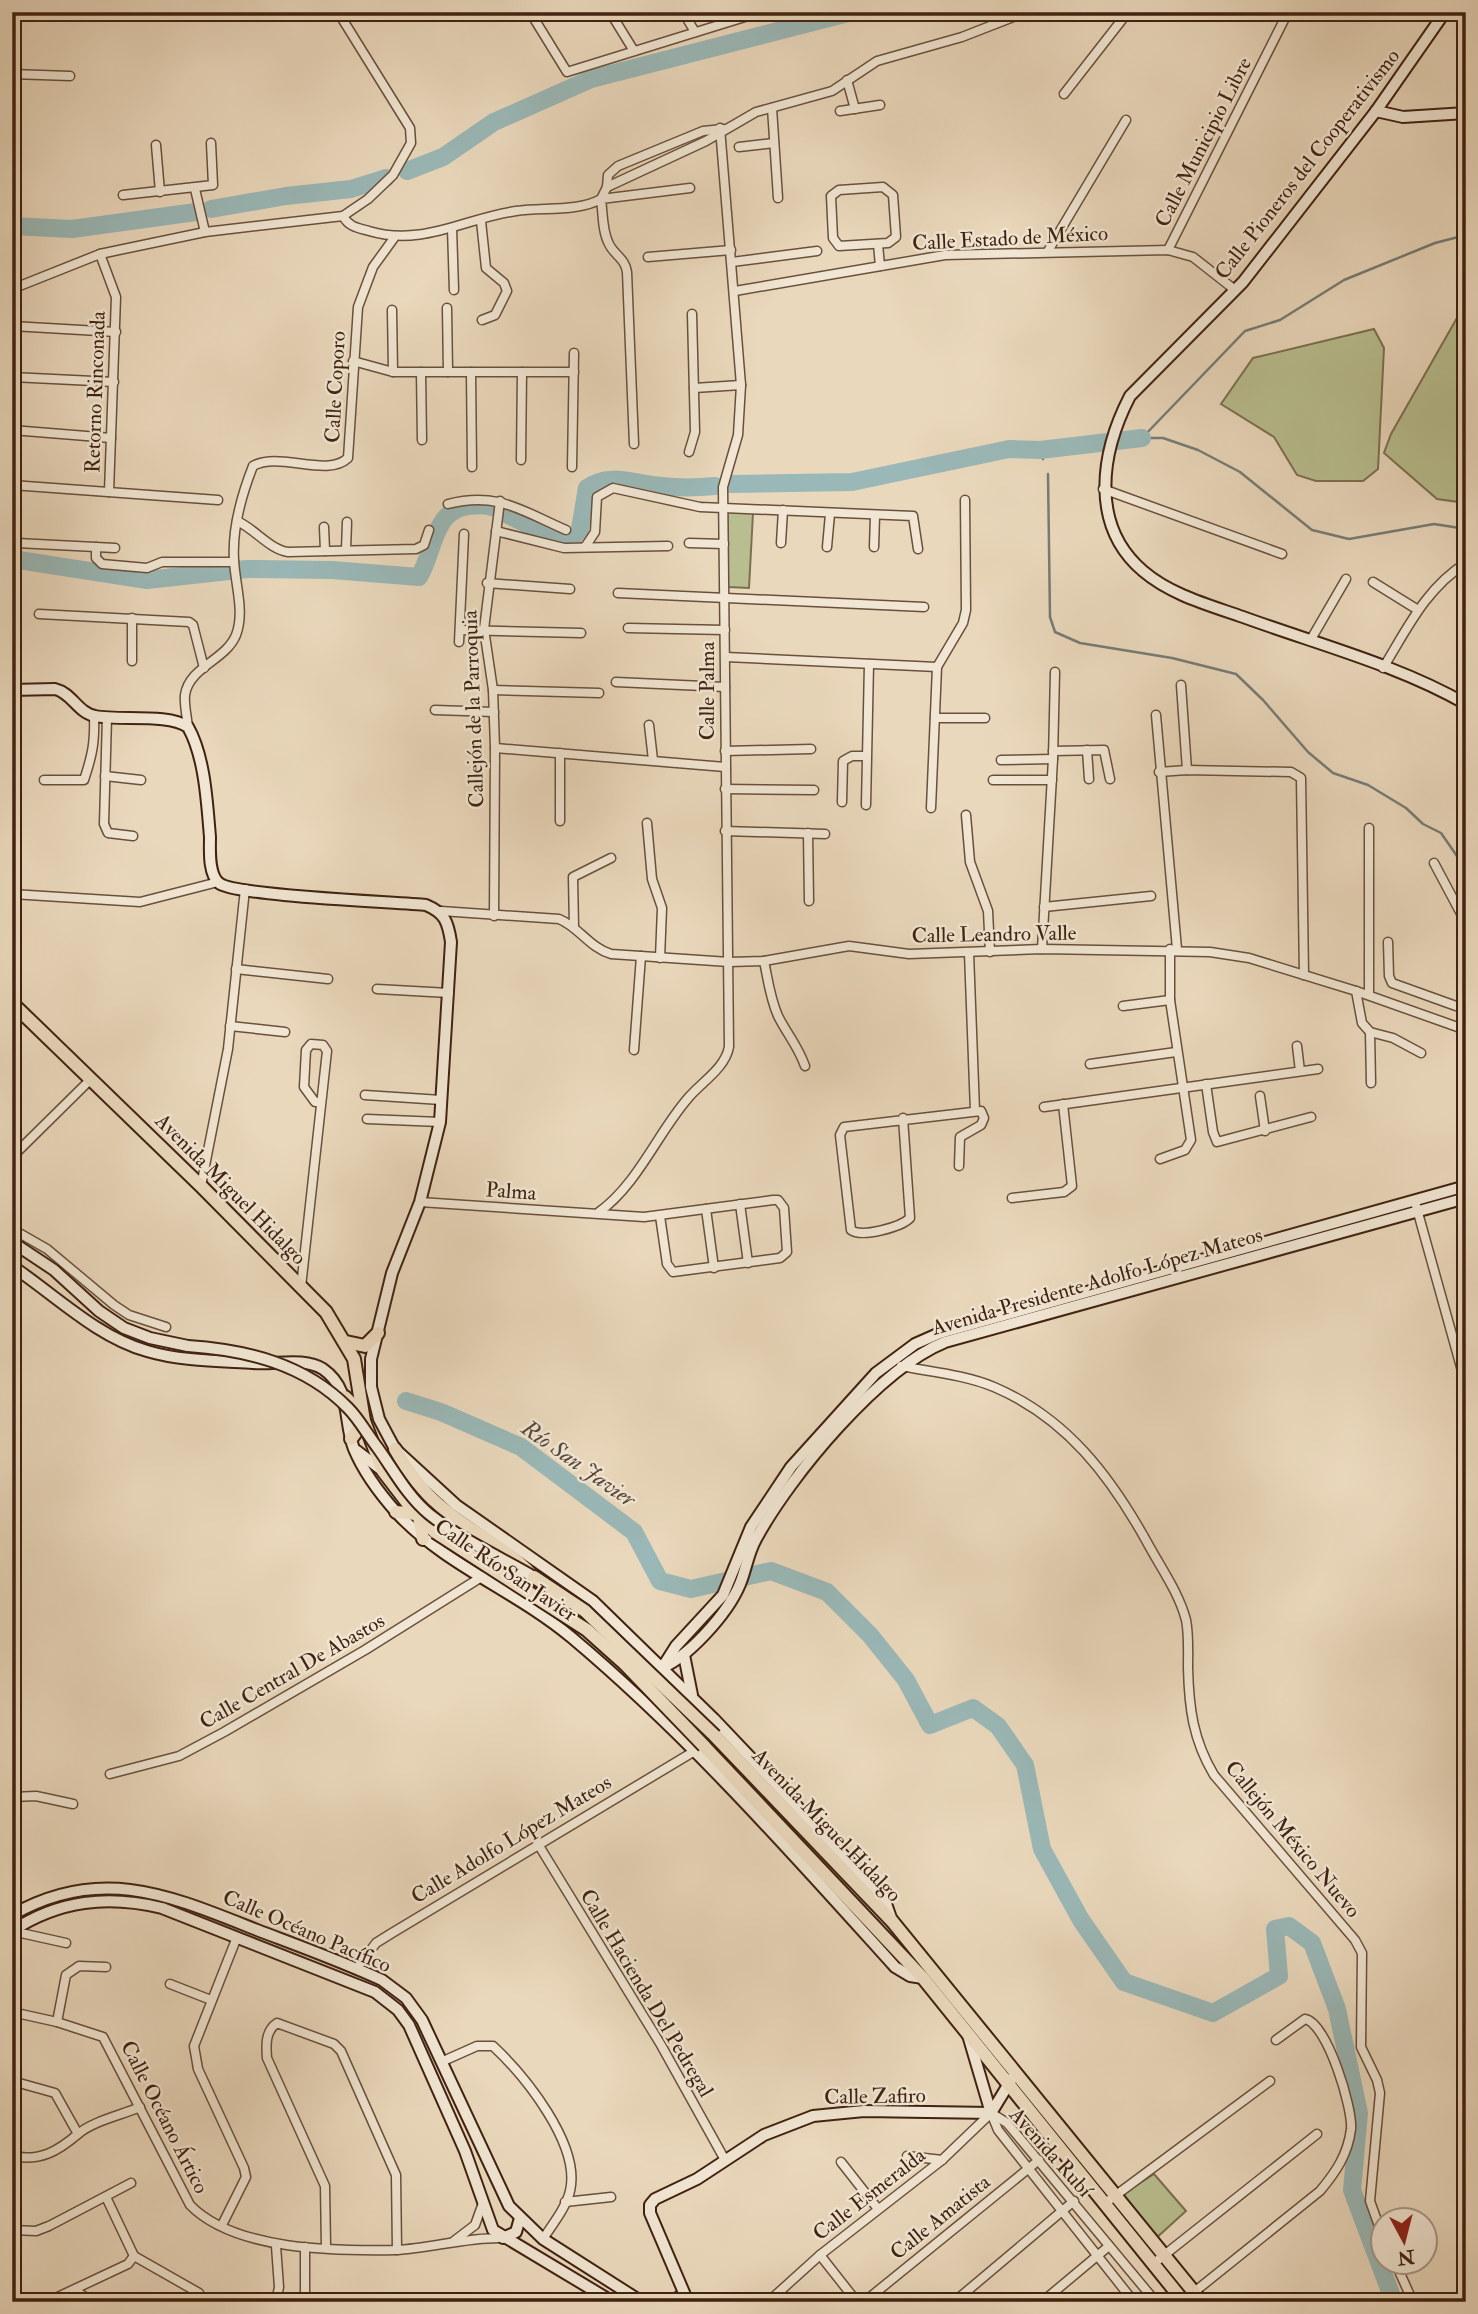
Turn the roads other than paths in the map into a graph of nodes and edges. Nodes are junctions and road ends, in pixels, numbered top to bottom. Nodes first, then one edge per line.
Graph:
1 (338, 12) edge
2 (530, 12) edge
3 (610, 12) edge
4 (683, 12) edge
5 (760, 12) edge
6 (1026, 12) edge
7 (1128, 12) edge
8 (1288, 12) edge
9 (1445, 12) edge
10 (695, 32) junction
11 (634, 51) junction
12 (12, 74) edge
13 (70, 76) dead end
14 (848, 80) junction
15 (1064, 94) dead end
16 (880, 105) dead end
17 (772, 108) junction
18 (855, 109) junction
19 (840, 111) dead end
20 (1376, 111) junction
21 (1466, 113) edge
22 (1126, 120) dead end
23 (721, 130) junction
24 (211, 143) dead end
25 (774, 143) junction
26 (156, 145) dead end
27 (739, 147) dead end
28 (607, 187) junction
29 (690, 188) dead end
30 (195, 189) junction
31 (160, 192) junction
32 (123, 195) dead end
33 (778, 198) dead end
34 (601, 199) junction
35 (343, 216) junction
36 (481, 221) junction
37 (452, 228) junction
38 (205, 232) junction
39 (394, 238) junction
40 (878, 244) junction
41 (731, 250) junction
42 (1168, 250) junction
43 (817, 251) dead end
44 (1048, 251) junction
45 (100, 254) junction
46 (648, 257) dead end
47 (732, 262) junction
48 (880, 266) junction
49 (12, 289) edge
50 (454, 290) dead end
51 (1235, 290) junction
52 (736, 291) junction
53 (447, 308) dead end
54 (392, 310) dead end
55 (692, 314) dead end
56 (482, 320) dead end
57 (12, 326) edge
58 (116, 332) junction
59 (574, 353) dead end
60 (353, 361) junction
61 (421, 372) junction
62 (448, 372) junction
63 (471, 372) junction
64 (522, 372) junction
65 (574, 372) junction
66 (393, 373) junction
67 (12, 377) edge
68 (114, 382) junction
69 (741, 385) junction
70 (694, 387) junction
71 (12, 430) edge
72 (111, 438) junction
73 (422, 440) dead end
74 (634, 444) dead end
75 (689, 452) dead end
76 (521, 460) dead end
77 (472, 467) dead end
78 (572, 467) dead end
79 (12, 485) edge
80 (1103, 489) junction
81 (109, 492) junction
82 (218, 500) dead end
83 (965, 500) dead end
84 (500, 501) junction
85 (448, 504) dead end
86 (723, 509) junction
87 (783, 510) junction
88 (830, 514) junction
89 (875, 516) junction
90 (237, 521) junction
91 (347, 522) dead end
92 (324, 527) dead end
93 (429, 530) dead end
94 (566, 530) dead end
95 (496, 531) junction
96 (464, 534) dead end
97 (17, 543) dead end
98 (689, 543) dead end
99 (781, 543) dead end
100 (724, 544) junction
101 (668, 546) dead end
102 (96, 547) junction
103 (585, 547) junction
104 (827, 547) dead end
105 (874, 547) dead end
106 (115, 548) dead end
107 (918, 549) dead end
108 (346, 550) junction
109 (325, 551) junction
110 (1282, 554) dead end
111 (234, 562) junction
112 (1466, 563) edge
113 (1346, 579) dead end
114 (1373, 582) dead end
115 (487, 583) junction
116 (570, 589) dead end
117 (618, 593) dead end
118 (724, 596) junction
119 (924, 607) dead end
120 (1418, 610) junction
121 (39, 614) dead end
122 (132, 618) junction
123 (628, 628) dead end
124 (484, 629) junction
125 (460, 630) junction
126 (725, 630) junction
127 (581, 633) dead end
128 (1310, 641) junction
129 (459, 642) dead end
130 (726, 657) junction
131 (132, 661) dead end
132 (869, 664) junction
133 (937, 667) junction
134 (204, 668) junction
135 (1383, 668) junction
136 (1055, 672) dead end
137 (616, 682) dead end
138 (1181, 685) dead end
139 (725, 687) junction
140 (12, 690) edge
141 (493, 690) junction
142 (599, 693) dead end
143 (1466, 704) edge
144 (435, 710) dead end
145 (494, 712) junction
146 (1157, 715) dead end
147 (94, 716) junction
148 (107, 717) junction
149 (935, 718) junction
150 (985, 718) dead end
151 (649, 725) dead end
152 (188, 727) junction
153 (495, 748) junction
154 (811, 749) dead end
155 (1087, 750) junction
156 (725, 751) junction
157 (560, 753) junction
158 (1053, 755) junction
159 (866, 756) junction
160 (653, 760) junction
161 (1001, 760) dead end
162 (725, 767) junction
163 (1187, 770) junction
164 (1159, 772) junction
165 (105, 776) junction
166 (1089, 779) dead end
167 (1110, 779) dead end
168 (44, 780) dead end
169 (141, 780) dead end
170 (993, 780) dead end
171 (1052, 780) junction
172 (725, 789) junction
173 (814, 790) dead end
174 (842, 802) dead end
175 (866, 805) dead end
176 (931, 808) dead end
177 (966, 815) dead end
178 (560, 821) dead end
179 (647, 823) dead end
180 (1369, 828) dead end
181 (725, 831) junction
182 (808, 833) junction
183 (825, 834) dead end
184 (133, 836) dead end
185 (611, 859) dead end
186 (1434, 863) dead end
187 (218, 883) junction
188 (245, 890) junction
189 (12, 894) edge
190 (1151, 896) dead end
191 (809, 901) dead end
192 (1044, 908) junction
193 (441, 911) junction
194 (494, 916) junction
195 (1466, 923) edge
196 (574, 928) junction
197 (1388, 942) dead end
198 (1042, 948) junction
199 (1173, 949) junction
200 (990, 952) junction
201 (969, 953) junction
202 (641, 956) junction
203 (660, 958) junction
204 (764, 961) junction
205 (729, 962) junction
206 (236, 970) junction
207 (1304, 975) junction
208 (328, 979) dead end
209 (377, 989) dead end
210 (1356, 990) junction
211 (449, 993) junction
212 (1420, 994) junction
213 (1369, 995) junction
214 (1170, 1000) junction
215 (12, 1003) edge
216 (1466, 1004) edge
217 (1123, 1006) dead end
218 (1415, 1010) junction
219 (230, 1026) junction
220 (1466, 1030) edge
221 (285, 1032) dead end
222 (1370, 1032) junction
223 (1297, 1046) dead end
224 (634, 1050) dead end
225 (1176, 1052) junction
226 (1421, 1053) dead end
227 (1090, 1064) dead end
228 (805, 1066) dead end
229 (1318, 1069) dead end
230 (1300, 1071) junction
231 (91, 1079) junction
232 (1371, 1083) dead end
233 (1206, 1084) junction
234 (1184, 1086) junction
235 (365, 1096) dead end
236 (1259, 1096) dead end
237 (442, 1100) junction
238 (321, 1102) junction
239 (1063, 1104) junction
240 (975, 1107) junction
241 (1044, 1107) dead end
242 (1311, 1117) dead end
243 (903, 1118) junction
244 (367, 1119) dead end
245 (440, 1122) junction
246 (1265, 1131) junction
247 (12, 1157) edge
248 (1160, 1159) dead end
249 (960, 1166) dead end
250 (201, 1186) junction
251 (1466, 1186) edge
252 (1012, 1198) dead end
253 (1466, 1198) edge
254 (420, 1202) junction
255 (740, 1204) junction
256 (1416, 1207) junction
257 (706, 1209) junction
258 (599, 1212) junction
259 (660, 1216) junction
260 (12, 1229) edge
261 (12, 1242) edge
262 (303, 1263) junction
263 (748, 1263) junction
264 (12, 1266) edge
265 (714, 1268) junction
266 (297, 1282) junction
267 (166, 1327) dead end
268 (378, 1333) junction
269 (346, 1342) junction
270 (888, 1362) junction
271 (901, 1366) junction
272 (1466, 1385) edge
273 (345, 1396) junction
274 (364, 1418) junction
275 (353, 1444) junction
276 (395, 1449) junction
277 (383, 1471) junction
278 (396, 1512) junction
279 (417, 1515) junction
280 (423, 1539) junction
281 (483, 1576) junction
282 (534, 1577) junction
283 (593, 1601) junction
284 (569, 1635) junction
285 (684, 1655) junction
286 (606, 1667) junction
287 (662, 1668) junction
288 (695, 1700) junction
289 (657, 1714) junction
290 (714, 1719) junction
291 (694, 1747) junction
292 (110, 1774) dead end
293 (12, 1797) edge
294 (73, 1804) dead end
295 (538, 1844) junction
296 (12, 1915) edge
297 (892, 1922) junction
298 (12, 1931) edge
299 (237, 1937) junction
300 (66, 1943) dead end
301 (106, 1967) dead end
302 (357, 1968) junction
303 (170, 1984) dead end
304 (211, 2000) junction
305 (12, 2012) edge
306 (57, 2022) junction
307 (968, 2034) junction
308 (1276, 2040) dead end
309 (441, 2062) junction
310 (1016, 2071) junction
311 (12, 2081) edge
312 (1270, 2081) dead end
313 (1008, 2085) junction
314 (140, 2107) junction
315 (991, 2113) junction
316 (78, 2134) junction
317 (1317, 2134) dead end
318 (12, 2156) edge
319 (907, 2156) dead end
320 (725, 2160) junction
321 (942, 2160) junction
322 (1039, 2161) junction
323 (841, 2162) dead end
324 (1028, 2169) junction
325 (131, 2183) dead end
326 (501, 2193) junction
327 (1116, 2195) junction
328 (106, 2197) junction
329 (611, 2197) dead end
330 (483, 2201) junction
331 (565, 2202) junction
332 (1074, 2202) junction
333 (1104, 2204) junction
334 (1372, 2206) edge
335 (878, 2209) junction
336 (1062, 2212) junction
337 (520, 2218) junction
338 (222, 2225) junction
339 (12, 2230) edge
340 (503, 2238) junction
341 (543, 2239) junction
342 (452, 2243) junction
343 (276, 2246) junction
344 (1109, 2246) junction
345 (306, 2247) junction
346 (326, 2248) junction
347 (397, 2250) junction
348 (820, 2255) junction
349 (134, 2256) junction
350 (1098, 2256) junction
351 (1158, 2260) junction
352 (1401, 2276) edge
353 (75, 2290) junction
354 (199, 2293) dead end
355 (1148, 2293) junction
356 (1198, 2297) edge
357 (686, 2298) edge
358 (1183, 2301) edge
359 (47, 2302) edge
360 (93, 2302) edge
361 (276, 2302) edge
362 (305, 2302) edge
363 (613, 2302) edge
364 (642, 2302) edge
365 (670, 2302) edge
366 (768, 2302) edge
367 (857, 2302) edge
368 (864, 2302) edge
369 (954, 2302) edge
370 (1042, 2302) edge
371 (1136, 2302) edge
372 (1156, 2302) edge
373 (1413, 2302) edge

1 - 35 street
2 - 11 street
3 - 11 street
4 - 10 street
5 - 10 street
6 - 14 street
7 - 15 street
8 - 42 street, Calle Municipio Libre
9 - 20 street, Calle Pioneros del Cooperativismo
10 - 11 street
12 - 13 street
14 - 17 street
14 - 18 street
16 - 18 street
17 - 23 street
17 - 25 street
18 - 19 street
20 - 21 street
20 - 51 street, Calle Pioneros del Cooperativismo
22 - 44 street
23 - 28 street
23 - 28 street
23 - 41 street, Calle Palma
24 - 30 street
25 - 27 street
25 - 33 street
26 - 31 street
28 - 34 street
29 - 34 street
30 - 31 street
30 - 38 street
31 - 32 street
34 - 36 street
34 - 74 street
35 - 38 street
35 - 39 street
36 - 37 street
36 - 56 street
37 - 39 street
37 - 50 street
38 - 45 street
39 - 60 street, Calle Coporo
40 - 40 street
40 - 48 street
41 - 46 street
41 - 47 street, Calle Palma
42 - 44 street, Calle Estado de México
42 - 51 street, Calle Estado de México
43 - 47 street
44 - 48 street, Calle Estado de México
45 - 49 street
45 - 58 street, Retorno Rinconada
47 - 52 street, Calle Palma
48 - 52 street, Calle Estado de México
51 - 80 street, Calle Pioneros del Cooperativismo
52 - 69 street, Calle Palma
53 - 62 street
54 - 66 street
55 - 70 street
57 - 58 street
58 - 68 street, Retorno Rinconada
59 - 65 street
60 - 66 street
60 - 90 street, Calle Coporo
61 - 62 street
61 - 66 street
61 - 73 street
62 - 63 street
63 - 64 street
63 - 77 street
64 - 65 street
64 - 76 street
65 - 78 street
67 - 68 street
68 - 72 street, Retorno Rinconada
69 - 70 street
69 - 86 street, Calle Palma
70 - 75 street
71 - 72 street
72 - 81 street, Retorno Rinconada
79 - 81 street
80 - 110 street
80 - 128 street, Calle Pioneros del Cooperativismo
81 - 82 street
83 - 133 street
84 - 85 street
84 - 94 street
84 - 95 street, Callejón de la Parroquia
86 - 87 street
86 - 100 street, Calle Palma
86 - 103 street
87 - 88 street
87 - 99 street
88 - 89 street
88 - 104 street
89 - 105 street
89 - 107 street
90 - 109 street
90 - 111 street, Calle Coporo
91 - 108 street
92 - 109 street
93 - 108 street
95 - 103 street
95 - 115 street, Callejón de la Parroquia
96 - 125 street
97 - 102 street
98 - 100 street
100 - 118 street, Calle Palma
101 - 103 street
102 - 106 street
102 - 111 street
108 - 109 street
111 - 134 street, Calle Coporo
112 - 120 street
113 - 128 street
114 - 120 street
115 - 116 street
115 - 124 street, Callejón de la Parroquia
117 - 118 street
118 - 119 street
118 - 126 street, Calle Palma
120 - 135 street
121 - 122 street
122 - 131 street
122 - 134 street
123 - 126 street
124 - 125 street
124 - 127 street
124 - 141 street, Callejón de la Parroquia
125 - 129 street
126 - 130 street, Calle Palma
128 - 135 street, Calle Pioneros del Cooperativismo
130 - 132 street
130 - 139 street, Calle Palma
132 - 133 street
132 - 159 street
133 - 149 street
134 - 152 street, Calle Coporo
135 - 143 street, Calle Pioneros del Cooperativismo
136 - 158 street
137 - 139 street
138 - 163 street
139 - 156 street, Calle Palma
140 - 147 street
141 - 142 street
141 - 145 street, Callejón de la Parroquia
144 - 145 street
145 - 153 street, Callejón de la Parroquia
146 - 164 street
147 - 148 street
147 - 168 street
148 - 152 street
148 - 165 street
149 - 150 street
149 - 176 street
151 - 160 street
152 - 187 street
153 - 157 street, Callejón de la Parroquia
153 - 194 street, Callejón de la Parroquia
154 - 156 street
155 - 158 street
155 - 166 street
155 - 167 street
156 - 162 street, Calle Palma
157 - 160 street, Callejón de la Parroquia
157 - 178 street
158 - 161 street
158 - 171 street
159 - 174 street
159 - 175 street
160 - 162 street, Callejón de la Parroquia
162 - 172 street, Calle Palma
163 - 164 street
163 - 207 street
164 - 199 street
165 - 169 street
165 - 184 street
170 - 171 street
171 - 192 street
172 - 173 street
172 - 181 street, Calle Palma
177 - 200 street
179 - 203 street
180 - 213 street
181 - 182 street
181 - 205 street, Calle Palma
182 - 183 street
182 - 191 street
185 - 196 street
186 - 195 street
187 - 188 street
187 - 189 street
188 - 193 street
188 - 206 street
190 - 192 street
192 - 198 street
193 - 194 street, Calle Leandro Valle
193 - 211 street
194 - 196 street, Calle Leandro Valle
196 - 202 street, Calle Leandro Valle
197 - 212 street
198 - 199 street, Calle Leandro Valle
198 - 200 street, Calle Leandro Valle
199 - 207 street, Calle Leandro Valle
199 - 214 street
200 - 201 street, Calle Leandro Valle
201 - 204 street, Calle Leandro Valle
201 - 240 street
202 - 203 street, Calle Leandro Valle
202 - 224 street
203 - 205 street, Calle Leandro Valle
204 - 205 street, Calle Leandro Valle
204 - 228 street
205 - 258 street, Calle Palma
206 - 208 street
206 - 219 street
207 - 210 street, Calle Leandro Valle
209 - 211 street
210 - 213 street, Calle Leandro Valle
210 - 222 street
211 - 237 street
212 - 216 street
212 - 218 street
213 - 218 street, Calle Leandro Valle
214 - 217 street
214 - 225 street
215 - 231 main road, Avenida Miguel Hidalgo
218 - 220 street, Calle Leandro Valle
219 - 221 street
219 - 250 street
222 - 226 street
222 - 232 street
223 - 230 street
225 - 227 street
225 - 234 street
229 - 230 street
230 - 233 street
231 - 247 street
231 - 250 main road, Avenida Miguel Hidalgo
233 - 234 street
233 - 246 street
234 - 239 street
234 - 248 street
235 - 237 street
236 - 246 street
237 - 245 street
238 - 238 street
238 - 262 street
239 - 241 street
239 - 252 street
240 - 243 street
240 - 249 street
242 - 246 street
243 - 243 street
244 - 245 street
245 - 254 street
250 - 266 main road, Avenida Miguel Hidalgo
251 - 256 street, Avenida Presidente Adolfo López Mateos
253 - 256 street, Avenida Presidente Adolfo López Mateos
254 - 258 street, Palma
254 - 268 street
255 - 257 street, Palma
255 - 263 street
255 - 263 street, Palma
256 - 270 street, Avenida Presidente Adolfo López Mateos
256 - 271 street, Avenida Presidente Adolfo López Mateos
256 - 272 street
257 - 259 street, Palma
257 - 265 street
258 - 259 street, Palma
259 - 265 street
260 - 267 street
261 - 282 street, Avenida Miguel Hidalgo, bridge
262 - 266 street
262 - 266 street
263 - 265 street
264 - 273 street
266 - 269 main road, Avenida Miguel Hidalgo
268 - 269 main road
268 - 276 street
269 - 274 main road, Avenida Miguel Hidalgo
270 - 271 street, Callejón México Nuevo
270 - 287 street, Avenida Presidente Adolfo López Mateos
271 - 285 street, Avenida Presidente Adolfo López Mateos
271 - 334 street, Callejón México Nuevo
273 - 274 main road
273 - 275 street, Calle Río San Javier
274 - 275 main road
274 - 277 main road, Avenida Miguel Hidalgo
275 - 277 street
275 - 278 street, Calle Río San Javier
276 - 282 main road, bridge
276 - 283 street, Calle Río San Javier
277 - 279 main road, Avenida Miguel Hidalgo
278 - 279 main road
278 - 280 street, Calle Río San Javier
279 - 280 main road
279 - 291 main road, Avenida Miguel Hidalgo, bridge
280 - 281 street, Calle Río San Javier
281 - 284 street, Calle Río San Javier
281 - 292 street, Calle Central De Abastos
282 - 297 main road, Avenida Miguel Hidalgo, bridge
283 - 284 street
283 - 287 street, Calle Río San Javier
284 - 286 street, Calle Río San Javier
285 - 287 street, Avenida Presidente Adolfo López Mateos
285 - 288 street
286 - 287 street
286 - 289 street, Calle Río San Javier
287 - 288 street, Calle Río San Javier
287 - 289 street
288 - 290 street, Calle Río San Javier
289 - 291 street, Calle Río San Javier
290 - 291 street
290 - 297 street, Calle Río San Javier
291 - 295 street, Calle Adolfo López Mateos
291 - 307 main road, Avenida Miguel Hidalgo
293 - 294 street
295 - 302 street, Calle Adolfo López Mateos
295 - 320 street, Calle Hacienda Del Pedregal
296 - 302 street, Calle Océano Pacífico
297 - 310 main road, Avenida Miguel Hidalgo
298 - 299 street, Calle Océano Pacífico
298 - 300 street
299 - 304 street
299 - 330 street, Calle Océano Pacífico
301 - 306 street
302 - 309 street, Calle Océano Pacífico
303 - 304 street
304 - 338 street
305 - 306 street, Calle Océano Ártico
306 - 314 street, Calle Océano Ártico
307 - 313 main road, Avenida Miguel Hidalgo
307 - 315 street
308 - 356 street
309 - 326 street, Calle Océano Pacífico
309 - 331 street
310 - 313 street
310 - 327 main road, Avenida Miguel Hidalgo
311 - 316 street
312 - 327 street
313 - 315 street
313 - 333 main road, Avenida Miguel Hidalgo
314 - 316 street
314 - 338 street, Calle Océano Ártico
315 - 320 street, Calle Zafiro
315 - 321 street, Calle Esmeralda
315 - 322 street, Avenida Rubí
315 - 324 street, Avenida Rubí
316 - 318 street
317 - 351 street
319 - 321 street
320 - 357 street, Calle Zafiro
321 - 335 street, Calle Esmeralda
322 - 324 street, Calle Amatista
322 - 332 street, Avenida Rubí
323 - 335 street
324 - 336 street, Avenida Rubí
324 - 368 street, Calle Amatista
325 - 328 street
326 - 330 street
326 - 337 street, Calle Océano Pacífico
327 - 333 street
327 - 351 main road, Avenida Miguel Hidalgo
328 - 339 street
328 - 349 street
329 - 331 street
330 - 340 street, Calle Océano Pacífico
330 - 342 street
331 - 341 street
332 - 336 street
332 - 344 street, Avenida Rubí
333 - 351 main road, Avenida Miguel Hidalgo
335 - 348 street, Calle Esmeralda
336 - 350 street, Avenida Rubí
336 - 369 street
337 - 340 street
337 - 341 street, Calle Océano Pacífico
338 - 343 street, Calle Océano Ártico
340 - 342 street, Calle Océano Ártico
340 - 363 street
341 - 364 street, Calle Océano Pacífico
342 - 347 street, Calle Océano Ártico
343 - 345 street, Calle Océano Ártico
343 - 361 street
344 - 350 street
344 - 355 street, Avenida Rubí
345 - 346 street, Calle Océano Ártico
345 - 362 street
346 - 347 street, Calle Océano Ártico
346 - 347 street
348 - 366 street, Calle Esmeralda
348 - 367 street
349 - 353 street
349 - 354 street
350 - 370 street
350 - 371 street, Avenida Rubí
351 - 356 main road, Avenida Miguel Hidalgo
351 - 358 main road, Avenida Miguel Hidalgo
352 - 373 street
353 - 359 street
353 - 360 street
355 - 371 street
355 - 372 street, Avenida Rubí
356 - 358 street
357 - 365 street

